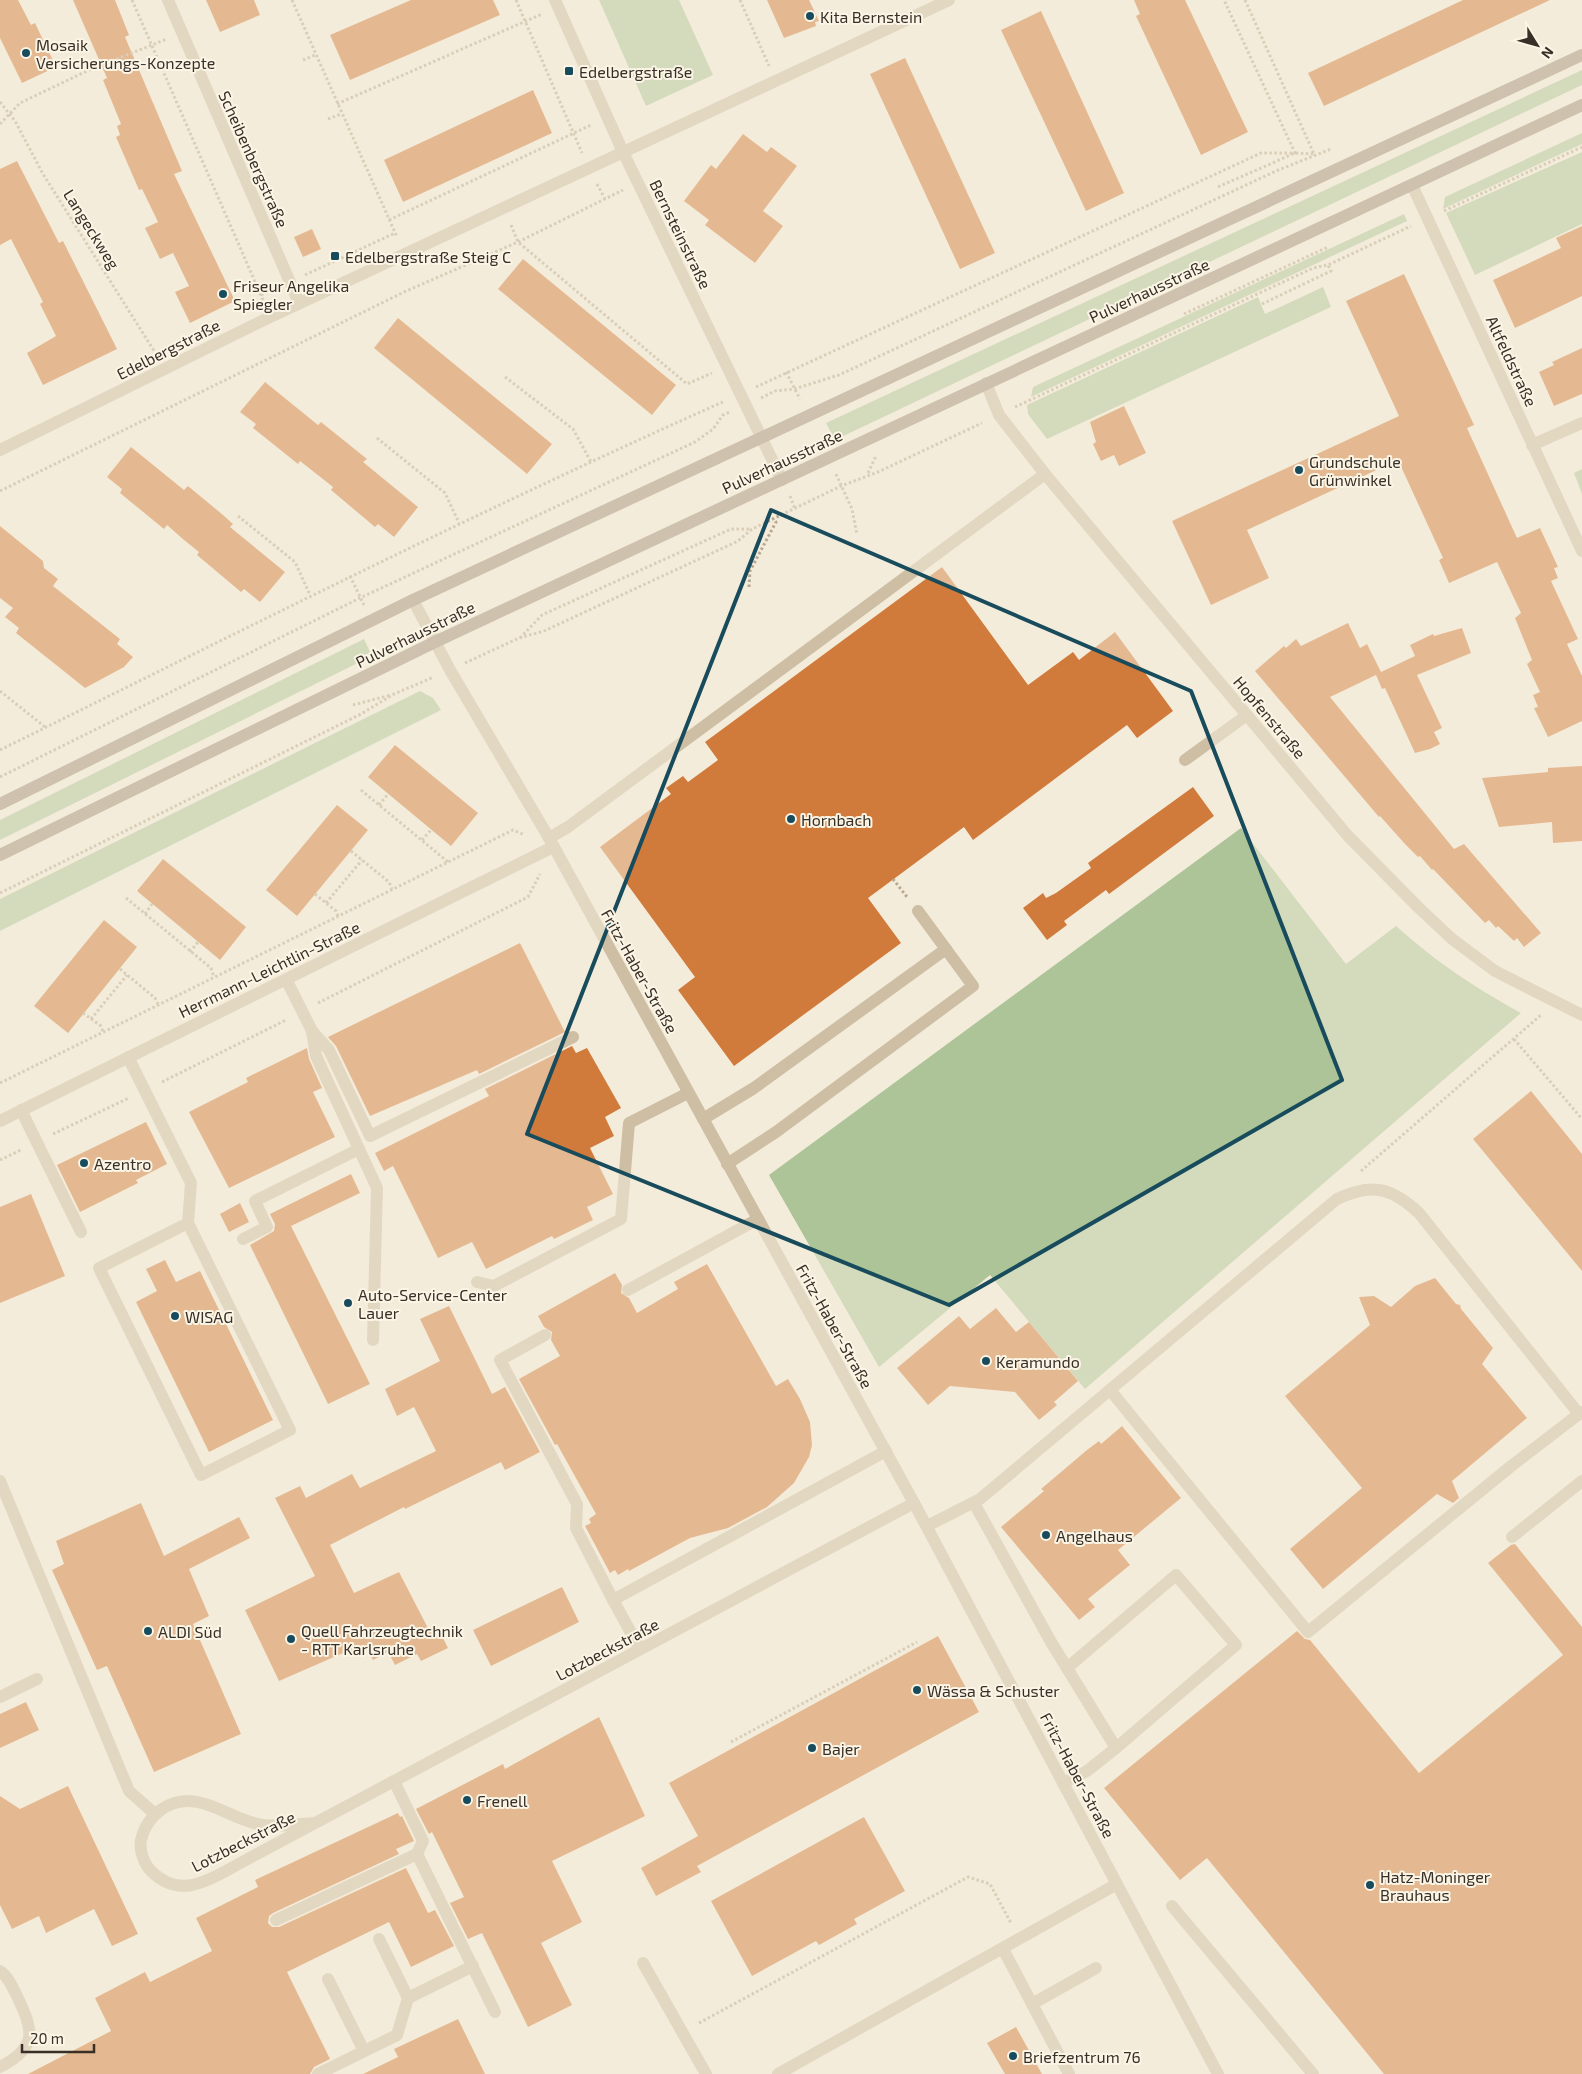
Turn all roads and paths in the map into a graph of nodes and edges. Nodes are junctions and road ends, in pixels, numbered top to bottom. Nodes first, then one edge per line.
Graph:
1 (132, 0) edge
2 (168, 0) edge
3 (292, 0) edge
4 (516, 0) edge
5 (740, 0) edge
6 (949, 0) edge
7 (1224, 0) edge
8 (1245, 0) edge
9 (557, 4) edge
10 (525, 22) junction
11 (180, 34) junction
12 (151, 46) junction
13 (315, 55) junction
14 (1582, 55) edge
15 (303, 60) dead end
16 (776, 81) junction
17 (0, 102) edge
18 (337, 104) junction
19 (1582, 105) edge
20 (9, 114) junction
21 (341, 114) junction
22 (608, 118) junction
23 (328, 119) dead end
24 (0, 124) edge
25 (573, 134) junction
26 (1582, 147) edge
27 (623, 152) junction
28 (1295, 153) junction
29 (1314, 154) junction
30 (589, 168) junction
31 (638, 183) junction
32 (1412, 185) junction
33 (1218, 187) dead end
34 (605, 199) junction
35 (504, 208) junction
36 (1428, 218) junction
37 (389, 220) junction
38 (395, 233) junction
39 (518, 242) junction
40 (405, 254) junction
41 (1328, 265) junction
42 (290, 282) junction
43 (260, 295) junction
44 (299, 303) junction
45 (1262, 304) dead end
46 (270, 317) junction
47 (728, 366) junction
48 (166, 369) junction
49 (506, 377) dead end
50 (986, 383) junction
51 (744, 399) junction
52 (999, 415) junction
53 (1582, 423) edge
54 (377, 438) dead end
55 (762, 438) junction
56 (1532, 445) junction
57 (0, 450) edge
58 (591, 462) junction
59 (1045, 474) junction
60 (782, 480) junction
61 (841, 486) junction
62 (0, 491) edge
63 (238, 516) dead end
64 (774, 519) junction
65 (459, 523) junction
66 (752, 529) junction
67 (857, 535) dead end
68 (1582, 551) edge
69 (750, 587) dead end
70 (310, 595) junction
71 (413, 600) junction
72 (435, 642) junction
73 (0, 691) edge
74 (394, 694) dead end
75 (1247, 715) junction
76 (45, 727) junction
77 (0, 750) edge
78 (1185, 760) dead end
79 (0, 776) edge
80 (360, 790) dead end
81 (388, 794) dead end
82 (0, 804) edge
83 (379, 805) junction
84 (432, 830) dead end
85 (422, 840) junction
86 (551, 842) junction
87 (351, 851) dead end
88 (0, 855) edge
89 (362, 860) junction
90 (448, 862) junction
91 (392, 889) junction
92 (0, 893) edge
93 (315, 894) dead end
94 (126, 898) dead end
95 (152, 904) dead end
96 (326, 904) junction
97 (918, 911) dead end
98 (145, 914) junction
99 (338, 916) junction
100 (198, 942) dead end
101 (946, 949) junction
102 (190, 952) junction
103 (120, 969) dead end
104 (127, 975) junction
105 (214, 977) junction
106 (286, 979) junction
107 (1555, 1003) junction
108 (158, 1004) junction
109 (83, 1014) dead end
110 (1582, 1015) edge
111 (91, 1019) junction
112 (312, 1031) junction
113 (103, 1032) junction
114 (573, 1037) dead end
115 (1514, 1039) junction
116 (128, 1057) junction
117 (0, 1083) edge
118 (688, 1093) junction
119 (21, 1110) junction
120 (1582, 1119) edge
121 (703, 1120) junction
122 (0, 1121) edge
123 (359, 1149) junction
124 (728, 1164) junction
125 (1357, 1175) dead end
126 (758, 1219) junction
127 (188, 1223) junction
128 (81, 1232) dead end
129 (243, 1238) dead end
130 (477, 1282) dead end
131 (628, 1290) dead end
132 (545, 1335) dead end
133 (373, 1340) dead end
134 (1110, 1390) junction
135 (1581, 1413) edge
136 (886, 1451) junction
137 (0, 1481) edge
138 (1582, 1481) edge
139 (914, 1502) junction
140 (974, 1504) junction
141 (927, 1526) junction
142 (1512, 1537) dead end
143 (613, 1600) junction
144 (917, 1642) dead end
145 (640, 1649) junction
146 (1067, 1668) junction
147 (37, 1679) dead end
148 (0, 1697) edge
149 (731, 1742) dead end
150 (1116, 1748) junction
151 (394, 1781) junction
152 (1063, 1782) junction
153 (155, 1814) junction
154 (315, 1823) junction
155 (417, 1854) junction
156 (1117, 1884) junction
157 (1172, 1906) dead end
158 (276, 1920) dead end
159 (379, 1939) dead end
160 (1020, 1940) junction
161 (1003, 1948) junction
162 (643, 1962) dead end
163 (473, 1966) junction
164 (1096, 1968) dead end
165 (0, 1971) edge
166 (328, 1980) dead end
167 (408, 1998) junction
168 (1032, 2004) junction
169 (495, 2012) dead end
170 (682, 2032) junction
171 (364, 2052) junction
172 (0, 2068) edge
173 (318, 2074) edge
174 (706, 2074) edge
175 (778, 2074) edge
176 (1069, 2074) edge
177 (1218, 2074) edge
178 (1312, 2074) edge

1 - 12 path
2 - 11 street, Scheibenbergstraße
3 - 13 path
4 - 10 path
5 - 16 path
6 - 16 street, Edelbergstraße
7 - 28 path
8 - 29 path
9 - 10 path
9 - 22 street, Bernsteinstraße
10 - 18 path
10 - 25 path
11 - 12 path
11 - 42 street, Scheibenbergstraße
12 - 20 path
12 - 43 path
13 - 15 path
13 - 18 path
14 - 55 main road, Pulverhausstraße
16 - 27 street, Edelbergstraße
17 - 20 path, Langeckweg
18 - 21 path
19 - 32 main road, Pulverhausstraße
20 - 24 path
20 - 48 path, Langeckweg
21 - 23 path
21 - 37 path
22 - 25 path
22 - 27 street, Bernsteinstraße
25 - 30 path
25 - 37 path
26 - 36 path
27 - 30 street, Edelbergstraße
27 - 31 street, Bernsteinstraße
28 - 29 path
28 - 33 path
28 - 51 path
29 - 51 path
30 - 34 path
30 - 35 street, Edelbergstraße
31 - 34 path
31 - 47 street, Bernsteinstraße
32 - 36 street, Altfeldstraße
32 - 50 main road, Pulverhausstraße
34 - 39 path
35 - 39 path
35 - 40 street, Edelbergstraße
36 - 41 path
36 - 56 street, Altfeldstraße
37 - 38 path
38 - 40 path
38 - 42 path
39 - 47 path
39 - 62 path
40 - 44 street, Edelbergstraße
41 - 45 path
41 - 52 path
42 - 43 path
42 - 44 street, Scheibenbergstraße
43 - 46 path
44 - 46 street, Edelbergstraße
46 - 48 street, Edelbergstraße
47 - 51 street, Bernsteinstraße
48 - 57 street, Edelbergstraße
49 - 58 path
50 - 52 street, Hopfenstraße
50 - 60 main road, Pulverhausstraße
51 - 55 street, Bernsteinstraße
51 - 58 path
51 - 79 path
52 - 59 street, Hopfenstraße
52 - 61 path
53 - 56 street
54 - 65 path
55 - 60 street, Bernsteinstraße
55 - 71 main road, Pulverhausstraße
56 - 68 street, Altfeldstraße
58 - 65 path
59 - 75 street, Hopfenstraße
59 - 86 street, Herrmann-Leichtlin-Straße
60 - 72 main road, Pulverhausstraße
61 - 64 path
61 - 67 path
63 - 70 path
64 - 66 path
64 - 69 path
65 - 70 path
66 - 66 path
70 - 76 path
71 - 72 street, Fritz-Haber-Straße
71 - 82 main road, Pulverhausstraße
72 - 86 street, Fritz-Haber-Straße
72 - 88 main road, Pulverhausstraße
73 - 76 path
74 - 92 path
75 - 78 street
75 - 107 street, Hopfenstraße
76 - 77 path
80 - 83 path
81 - 83 path
83 - 85 path
84 - 85 path
85 - 90 path
86 - 90 path
86 - 106 street, Herrmann-Leichtlin-Straße
86 - 118 street, Fritz-Haber-Straße
87 - 89 path
89 - 91 path
89 - 96 path
90 - 91 path
91 - 99 path
93 - 96 path
94 - 98 path
95 - 98 path
96 - 99 path
97 - 101 street
98 - 102 path
99 - 105 path
100 - 102 path
101 - 121 street
101 - 124 street
102 - 105 path
103 - 104 path
104 - 108 path
104 - 111 path
105 - 108 path
106 - 112 street
106 - 116 street, Herrmann-Leichtlin-Straße
107 - 110 street, Hopfenstraße
107 - 115 path
108 - 113 path
109 - 111 path
111 - 113 path
112 - 114 street
112 - 123 street
113 - 117 path
115 - 120 path
115 - 125 path
116 - 119 street, Herrmann-Leichtlin-Straße
116 - 127 street
118 - 121 street, Fritz-Haber-Straße
118 - 130 street
119 - 122 street, Herrmann-Leichtlin-Straße
119 - 128 street
121 - 124 street, Fritz-Haber-Straße
123 - 129 street
123 - 133 street
124 - 126 street, Fritz-Haber-Straße
126 - 131 street
126 - 136 street, Fritz-Haber-Straße
127 - 127 street
132 - 143 street
134 - 135 street
134 - 135 street
134 - 140 street
136 - 139 street, Fritz-Haber-Straße
136 - 143 street
137 - 153 street
138 - 142 street
139 - 141 street, Fritz-Haber-Straße
139 - 145 street, Lotzbeckstraße
140 - 141 street
140 - 146 street
141 - 152 street, Fritz-Haber-Straße
143 - 145 street
144 - 149 path
145 - 151 street, Lotzbeckstraße
146 - 150 street
146 - 150 street
147 - 148 street
150 - 152 street
151 - 154 street, Lotzbeckstraße
151 - 155 street
152 - 156 street, Fritz-Haber-Straße
153 - 154 street, Lotzbeckstraße
153 - 154 street, Lotzbeckstraße
155 - 158 street
155 - 163 street
156 - 160 street
156 - 177 street, Fritz-Haber-Straße
157 - 178 street
159 - 167 street
160 - 161 street
160 - 170 path
161 - 168 street
161 - 175 street
162 - 170 street
163 - 167 street
163 - 169 street
164 - 168 street
165 - 172 street
166 - 171 street
167 - 171 street
168 - 176 street
170 - 174 street
171 - 173 street

